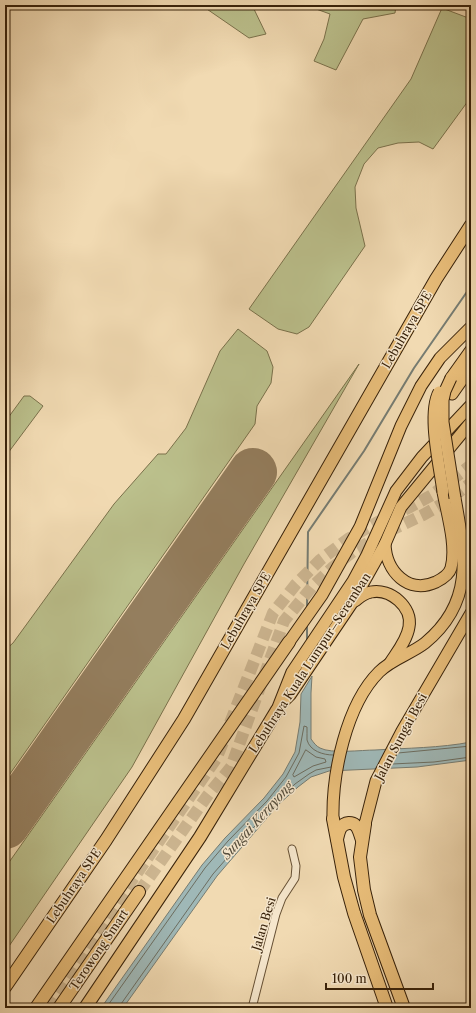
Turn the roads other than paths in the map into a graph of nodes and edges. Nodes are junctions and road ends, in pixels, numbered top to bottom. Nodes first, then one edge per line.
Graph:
1 (471, 225) edge
2 (471, 234) edge
3 (471, 326) edge
4 (471, 350) edge
5 (471, 367) edge
6 (451, 378) junction
7 (471, 405) edge
8 (471, 422) edge
9 (448, 447) junction
10 (386, 544) junction
11 (352, 603) junction
12 (471, 613) edge
13 (289, 642) joint
14 (390, 663) junction
15 (277, 710) junction
16 (333, 819) joint
17 (365, 824) joint
18 (362, 841) junction
19 (337, 842) junction
20 (292, 849) dead end
21 (139, 892) tunnel mouth
22 (5, 987) edge
23 (5, 996) edge
24 (36, 1008) edge
25 (59, 1008) edge
26 (86, 1008) edge
27 (252, 1008) edge
28 (387, 1008) edge
29 (404, 1008) edge

1 - 22 highway, Lebuhraya SPE
2 - 23 highway, Lebuhraya SPE
3 - 13 main road
4 - 6 main road
5 - 9 main road, bridge
6 - 9 main road, bridge
6 - 10 main road, bridge
7 - 15 main road
8 - 10 main road, Lebuhraya Kuala Lumpur–Seremban
9 - 14 main road, bridge
10 - 11 main road, Lebuhraya Kuala Lumpur–Seremban
11 - 14 main road
11 - 15 main road, Lebuhraya Kuala Lumpur–Seremban
12 - 17 main road, Jalan Sungai Besi
13 - 24 highway
14 - 16 main road
15 - 26 highway, Lebuhraya Kuala Lumpur–Seremban
16 - 19 highway
17 - 18 highway, Jalan Sungai Besi
18 - 19 highway
18 - 29 highway, Jalan Sungai Besi
19 - 28 highway
20 - 27 street, Jalan Besi
21 - 25 highway, Terowong Smart

